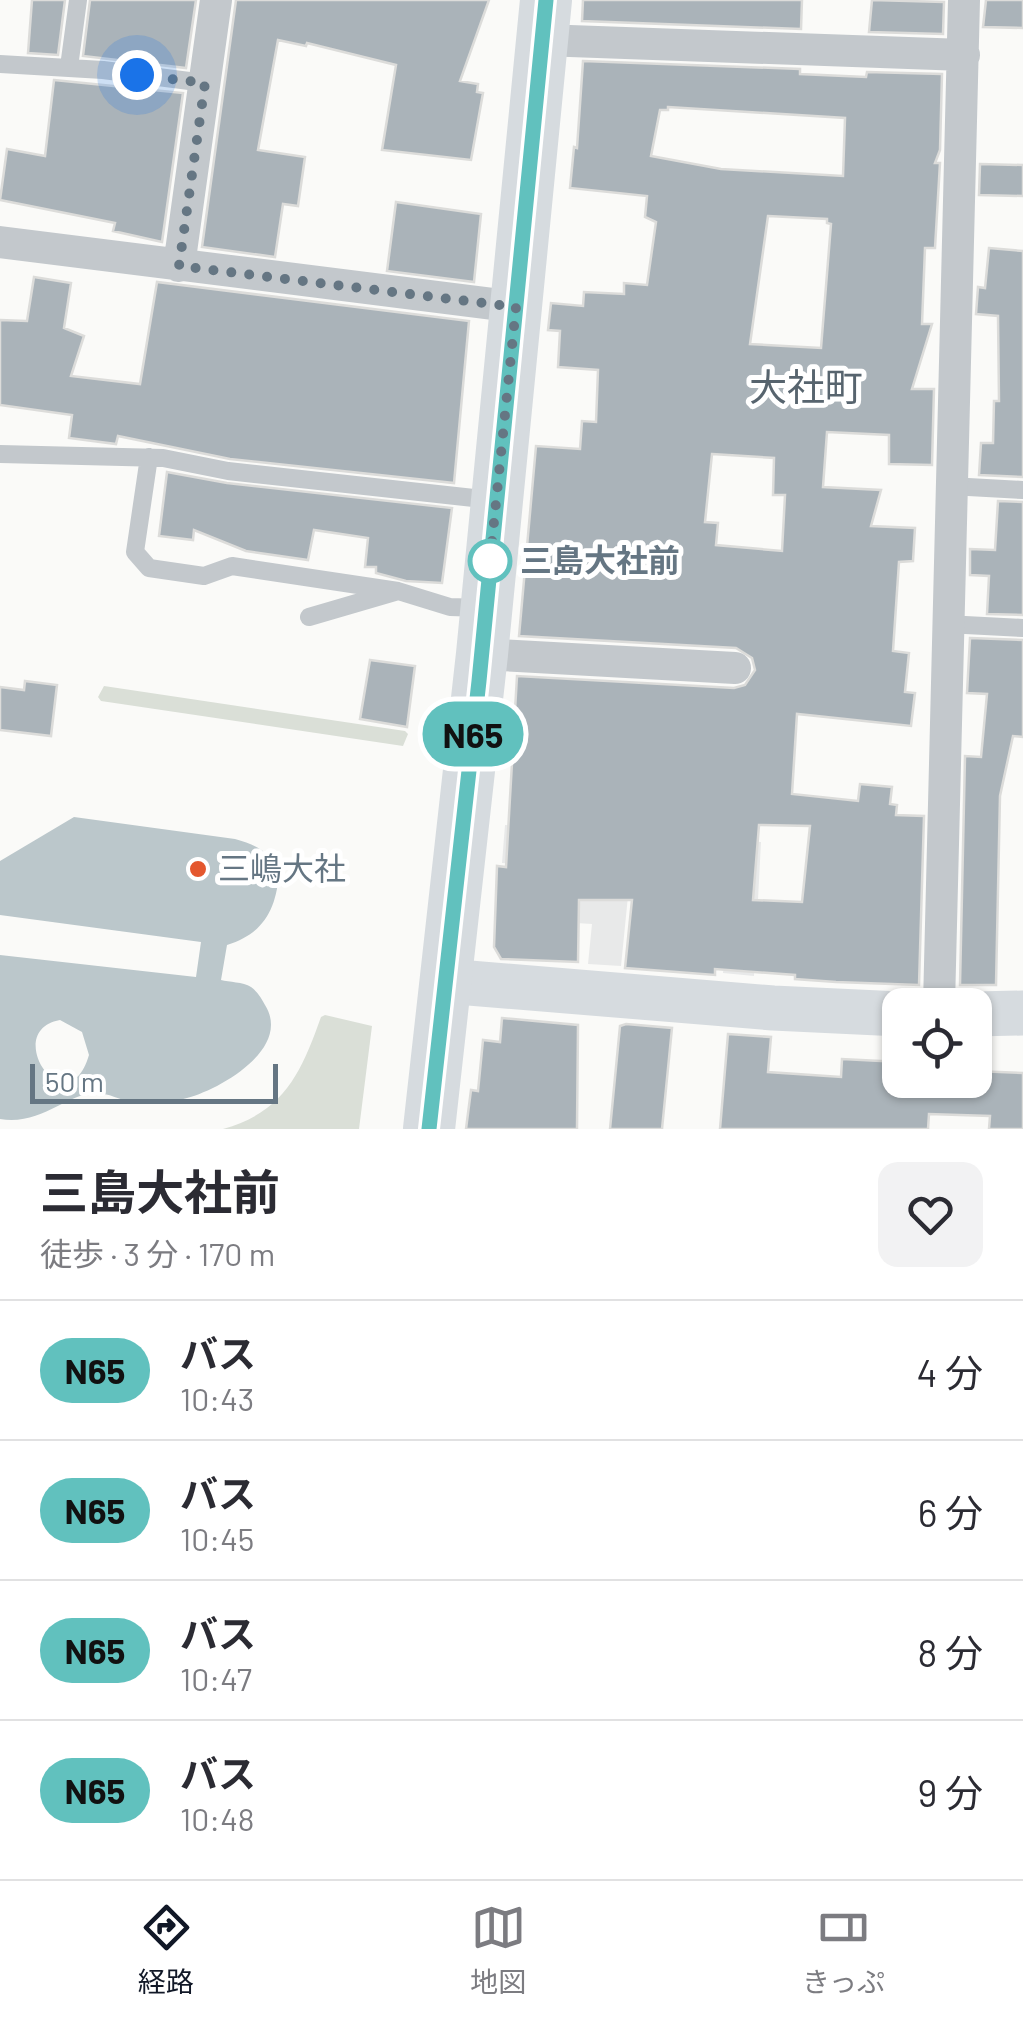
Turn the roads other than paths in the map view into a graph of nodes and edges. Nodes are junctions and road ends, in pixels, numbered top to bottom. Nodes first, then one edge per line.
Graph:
1 (78, 0) edge
2 (216, 0) edge
3 (964, 0) edge
4 (544, 20) edge
5 (964, 55) junction
6 (0, 64) edge
7 (69, 67) junction
8 (205, 83) junction
9 (0, 242) edge
10 (179, 266) junction
11 (516, 307) junction
12 (0, 454) edge
13 (149, 458) junction
14 (950, 486) junction
15 (1023, 490) edge
16 (497, 500) junction
17 (398, 590) junction
18 (308, 617) dead end
19 (946, 624) junction
20 (1023, 628) edge
21 (483, 631) junction
22 (735, 668) dead end
23 (445, 980) junction
24 (940, 988) edge
25 (882, 1013) edge
26 (1023, 1013) edge
27 (992, 1014) edge
28 (429, 1129) edge

1 - 7 lane
2 - 8 street
3 - 5 street
4 - 5 street
4 - 11 main road
5 - 14 street
6 - 7 lane
7 - 8 lane
8 - 10 street
9 - 10 street
10 - 11 street
11 - 16 main road
12 - 13 lane
13 - 16 lane
13 - 17 lane
14 - 15 lane
14 - 19 street
16 - 21 main road
17 - 18 lane
17 - 21 lane
19 - 20 lane
19 - 24 street
21 - 22 street
21 - 23 main road
23 - 25 street
23 - 28 main road
26 - 27 street

